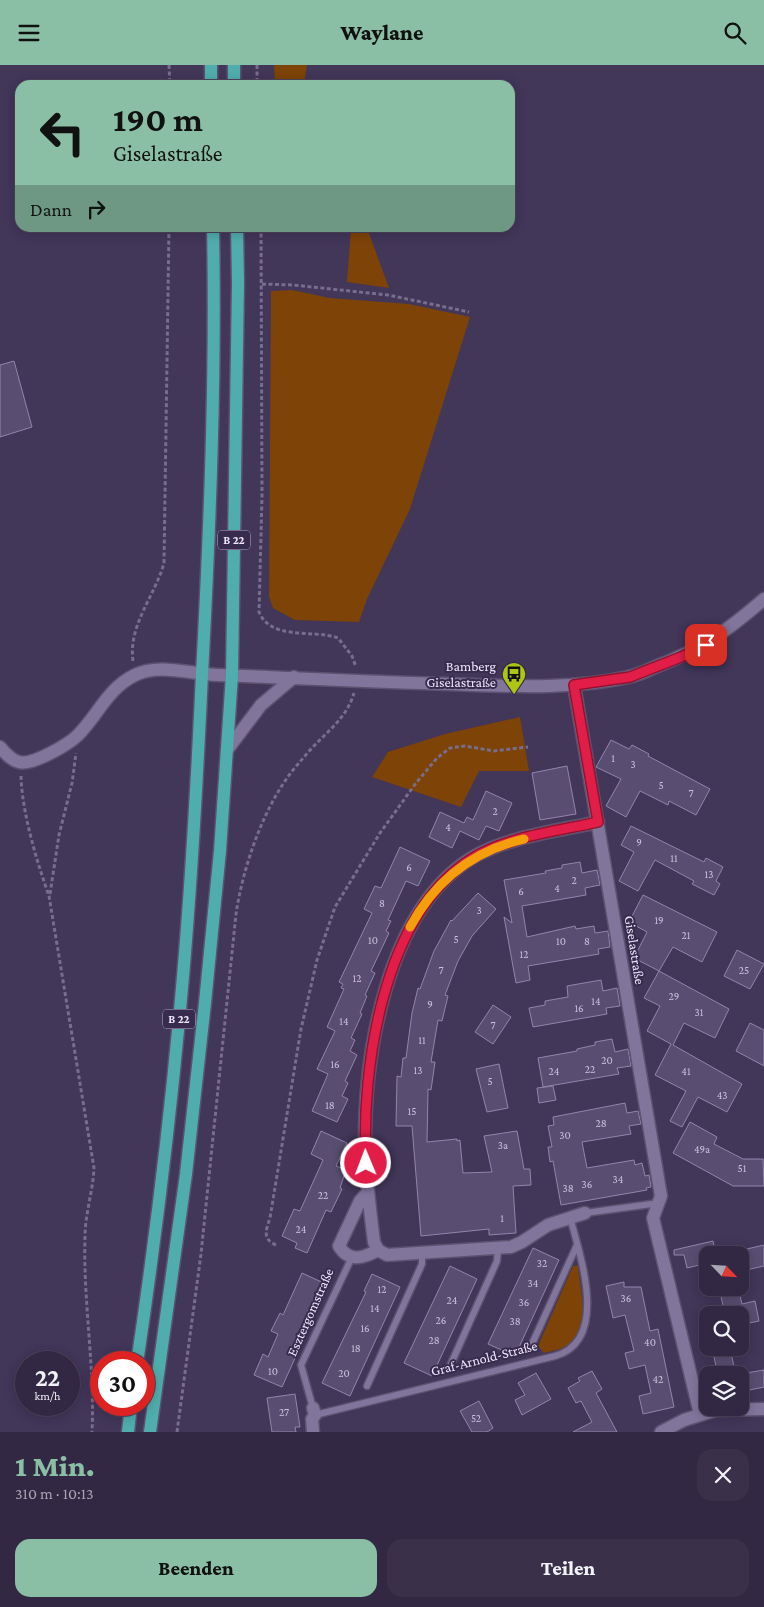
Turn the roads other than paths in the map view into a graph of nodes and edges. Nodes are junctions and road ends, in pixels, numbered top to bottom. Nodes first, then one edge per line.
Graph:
1 (211, 65) edge
2 (234, 65) edge
3 (211, 80) edge
4 (234, 80) edge
5 (213, 232) edge
6 (237, 232) edge
7 (764, 599) edge
8 (202, 674) junction
9 (232, 675) junction
10 (294, 677) junction
11 (574, 685) junction
12 (0, 747) edge
13 (226, 750) junction
14 (598, 822) junction
15 (368, 1192) junction
16 (659, 1203) junction
17 (585, 1213) joint
18 (570, 1217) junction
19 (577, 1245) junction
20 (498, 1248) junction
21 (378, 1250) junction
22 (422, 1253) junction
23 (347, 1255) junction
24 (532, 1344) dead end
25 (140, 1351) edge
26 (450, 1366) dead end
27 (367, 1386) dead end
28 (699, 1409) edge
29 (749, 1409) edge
30 (764, 1409) edge
31 (314, 1412) junction
32 (699, 1413) edge
33 (130, 1416) edge
34 (128, 1432) edge
35 (150, 1432) edge
36 (313, 1432) edge
37 (661, 1432) edge

1 - 3 main road
2 - 4 main road
5 - 8 main road, B 22
6 - 9 main road, B 22
7 - 11 street
8 - 9 street
8 - 12 street
8 - 25 main road, B 22
9 - 10 street
9 - 13 main road, B 22
10 - 11 street
10 - 13 street
11 - 14 street, Giselastraße
13 - 35 main road, B 22
14 - 15 street
14 - 16 street, Giselastraße
15 - 21 street
15 - 23 street
16 - 17 lane
16 - 28 street, Giselastraße
17 - 18 street
18 - 19 lane
18 - 20 street
19 - 24 lane
19 - 31 lane, Graf-Arnold-Straße
20 - 22 street
20 - 26 lane
21 - 22 street
21 - 23 street
22 - 27 lane
23 - 31 lane, Esztergomstraße
29 - 30 street
31 - 36 street
32 - 37 street
33 - 34 main road

